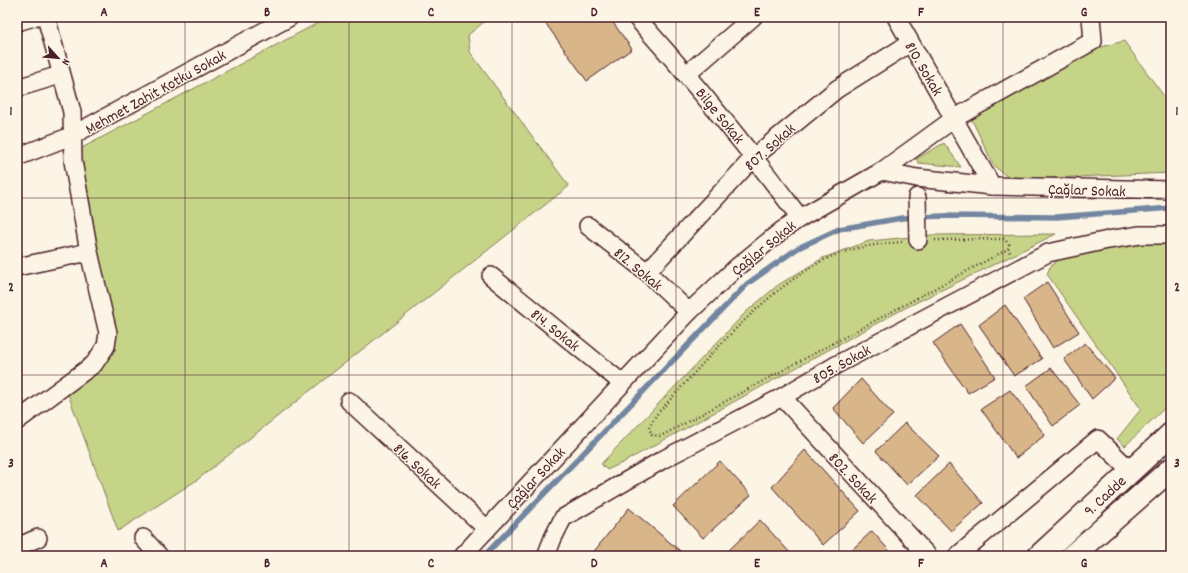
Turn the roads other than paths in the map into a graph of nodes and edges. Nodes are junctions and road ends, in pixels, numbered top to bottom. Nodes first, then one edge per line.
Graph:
1 (34, 17) edge
2 (46, 17) edge
3 (290, 17) edge
4 (636, 17) edge
5 (753, 17) edge
6 (896, 17) edge
7 (1091, 17) edge
8 (17, 22) edge
9 (910, 43) junction
10 (687, 74) junction
11 (60, 75) junction
12 (17, 88) edge
13 (955, 118) junction
14 (71, 136) junction
15 (754, 156) junction
16 (17, 157) edge
17 (882, 171) junction
18 (992, 186) junction
19 (1171, 190) edge
20 (917, 197) dead end
21 (800, 218) junction
22 (588, 226) dead end
23 (1171, 234) edge
24 (918, 240) road end
25 (89, 252) junction
26 (17, 267) edge
27 (647, 272) junction
28 (491, 276) dead end
29 (688, 312) junction
30 (622, 382) junction
31 (782, 397) junction
32 (349, 401) dead end
33 (17, 420) edge
34 (1171, 434) edge
35 (1171, 469) edge
36 (1130, 470) junction
37 (487, 529) junction
38 (38, 538) dead end
39 (143, 538) dead end
40 (17, 547) edge
41 (159, 556) edge
42 (462, 556) edge
43 (546, 556) edge
44 (928, 556) edge
45 (956, 556) edge
46 (1039, 556) edge
47 (1072, 556) edge

1 - 8 street
2 - 11 street
3 - 14 street, Mehmet Zahit Kotku Sokak
4 - 10 street, Bilge Sokak
5 - 10 street
6 - 9 street, 810. Sokak
7 - 13 street
9 - 13 street, 810. Sokak
9 - 15 street, 807. Sokak
10 - 15 street, Bilge Sokak
11 - 12 street
11 - 14 street
13 - 17 street
13 - 18 street, 810. Sokak
14 - 16 street, Mehmet Zahit Kotku Sokak
14 - 25 street
15 - 21 street, Bilge Sokak
15 - 27 street, 807. Sokak
17 - 18 street, Çağlar Sokak
17 - 21 street, Çağlar Sokak
18 - 19 street, Çağlar Sokak
20 - 24 street
21 - 29 street, Çağlar Sokak
22 - 27 street, 812. Sokak
23 - 31 street, 805. Sokak
25 - 26 street
25 - 33 street
27 - 29 street, 812. Sokak
28 - 30 street, 814. Sokak
29 - 30 street, Çağlar Sokak
30 - 37 street, Çağlar Sokak
31 - 43 street, 805. Sokak
31 - 44 street, 802. Sokak
32 - 37 street, 816. Sokak
34 - 36 main road, 9. Cadde
35 - 47 main road, 9. Cadde
36 - 45 street
36 - 46 main road, 9. Cadde
37 - 42 street, Çağlar Sokak
38 - 40 street
39 - 41 street

